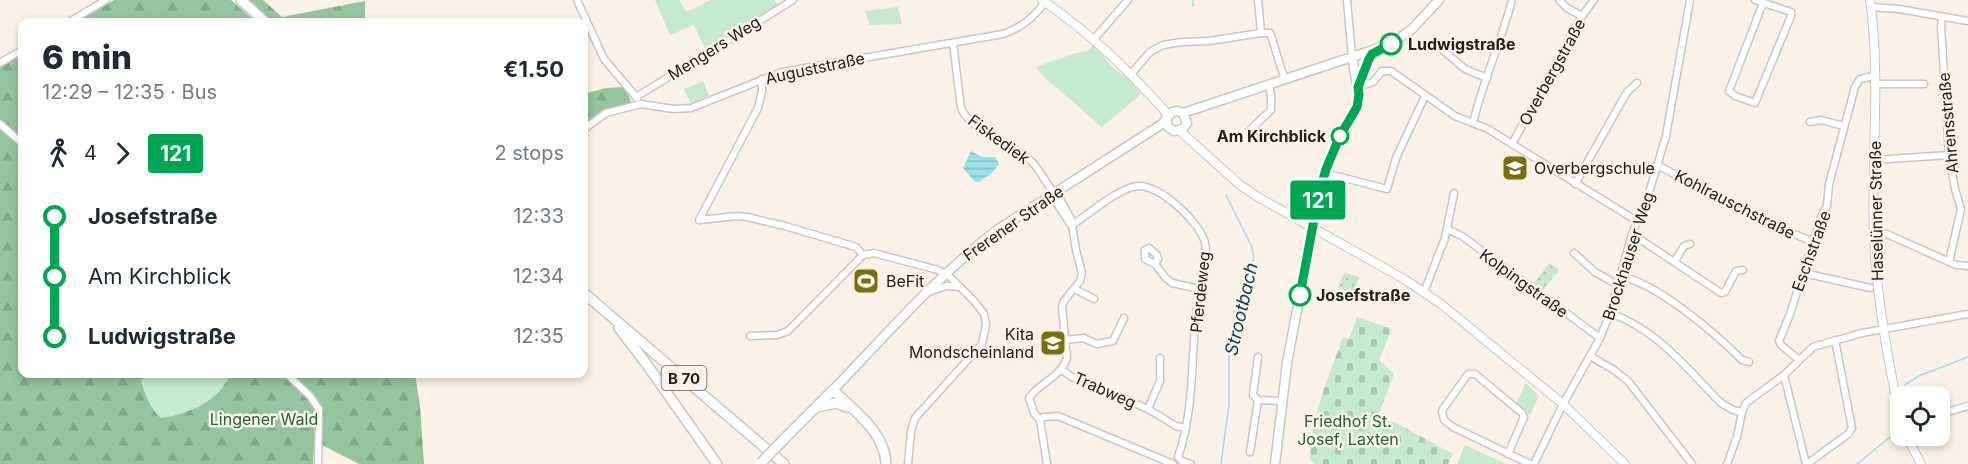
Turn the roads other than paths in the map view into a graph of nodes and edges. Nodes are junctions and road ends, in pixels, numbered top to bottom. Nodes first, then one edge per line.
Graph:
1 (106, 0) edge
2 (241, 0) edge
3 (577, 0) edge
4 (793, 0) edge
5 (1128, 0) edge
6 (1258, 0) edge
7 (1347, 0) edge
8 (1439, 0) edge
9 (1512, 0) edge
10 (1559, 0) edge
11 (1594, 0) edge
12 (1690, 0) edge
13 (1755, 0) edge
14 (1785, 0) edge
15 (1044, 1) edge
16 (1763, 3) junction
17 (1871, 4) edge
18 (1782, 8) junction
19 (1582, 16) junction
20 (1942, 17) junction
21 (76, 18) edge
22 (261, 18) edge
23 (585, 18) edge
24 (1968, 21) edge
25 (588, 24) edge
26 (1261, 33) junction
27 (1094, 39) junction
28 (953, 43) junction
29 (1438, 46) dead end
30 (1384, 47) junction
31 (18, 52) edge
32 (1352, 57) junction
33 (0, 63) edge
34 (1132, 74) junction
35 (1487, 78) junction
36 (762, 79) junction
37 (1285, 80) junction
38 (1874, 80) junction
39 (1637, 83) dead end
40 (1924, 84) dead end
41 (1269, 86) junction
42 (1358, 87) junction
43 (1425, 96) junction
44 (636, 97) junction
45 (641, 104) junction
46 (1178, 119) junction
47 (1810, 122) dead end
48 (1473, 123) junction
49 (0, 124) edge
50 (588, 126) edge
51 (1844, 126) junction
52 (1251, 129) dead end
53 (18, 140) edge
54 (1512, 144) junction
55 (1128, 145) junction
56 (1949, 155) junction
57 (1874, 160) junction
58 (1657, 165) junction
59 (1325, 173) junction
60 (1575, 184) junction
61 (1454, 193) dead end
62 (1053, 194) junction
63 (1964, 203) edge
64 (1637, 221) junction
65 (1072, 225) junction
66 (1313, 229) junction
67 (1448, 229) junction
68 (1874, 232) junction
69 (1632, 234) junction
70 (1813, 242) junction
71 (1690, 244) dead end
72 (1574, 253) dead end
73 (863, 255) junction
74 (1675, 261) junction
75 (1949, 262) junction
76 (1155, 264) dead end
77 (1968, 266) edge
78 (1743, 270) dead end
79 (1804, 273) junction
80 (945, 274) junction
81 (1620, 276) junction
82 (1618, 285) junction
83 (960, 287) junction
84 (1870, 288) dead end
85 (1075, 289) junction
86 (1200, 289) junction
87 (1424, 292) junction
88 (926, 293) junction
89 (588, 296) edge
90 (1094, 299) dead end
91 (606, 312) junction
92 (1610, 313) junction
93 (1968, 314) edge
94 (1124, 318) dead end
95 (1884, 328) junction
96 (750, 336) dead end
97 (1599, 338) junction
98 (1065, 340) junction
99 (1834, 340) junction
100 (1590, 356) junction
101 (1258, 357) dead end
102 (1160, 358) dead end
103 (1799, 360) junction
104 (1749, 362) dead end
105 (1062, 370) junction
106 (1784, 375) junction
107 (291, 378) edge
108 (1894, 386) edge
109 (833, 390) junction
110 (1258, 399) junction
111 (1282, 401) junction
112 (1563, 404) junction
113 (1968, 406) edge
114 (815, 408) junction
115 (852, 410) junction
116 (1148, 410) junction
117 (1742, 411) junction
118 (1950, 411) edge
119 (1040, 420) junction
120 (1186, 428) junction
121 (1912, 446) edge
122 (1250, 452) dead end
123 (1508, 454) junction
124 (1176, 462) edge
125 (761, 463) edge
126 (318, 464) edge
127 (717, 464) edge
128 (784, 464) edge
129 (886, 464) edge
130 (908, 464) edge
131 (1047, 464) edge
132 (1191, 464) edge
133 (1275, 464) edge
134 (1532, 464) edge
135 (1624, 464) edge
136 (1692, 464) edge
137 (1728, 464) edge
138 (1807, 464) edge
139 (1921, 464) edge

1 - 21 street
2 - 22 main road
3 - 23 street
4 - 44 street, Mengers Weg
5 - 27 street
6 - 26 street
7 - 32 street
8 - 30 main road, Frerener Straße
9 - 35 street
10 - 19 street
11 - 19 street, Overbergstraße
12 - 58 street, Brockhauser Weg
13 - 16 street
14 - 18 street
15 - 27 street
15 - 28 street, Auguststraße
16 - 18 street
16 - 18 street
17 - 20 street
17 - 38 street, Haselünner Straße
19 - 54 street, Overbergstraße
20 - 24 street
20 - 56 street, Ahrensstraße
25 - 44 street
26 - 34 street
26 - 37 street
27 - 34 street
28 - 36 street, Auguststraße
28 - 62 street, Fiskediek
29 - 35 street
30 - 32 main road, Frerener Straße
30 - 42 main road
31 - 33 street
32 - 37 main road, Frerener Straße
32 - 42 main road
34 - 46 street
35 - 48 street
36 - 45 street, Auguststraße
36 - 73 street
37 - 41 main road, Frerener Straße
38 - 40 street
38 - 51 street, Eschstraße
38 - 57 street, Haselünner Straße
39 - 60 street
41 - 46 main road, Frerener Straße
41 - 52 street
42 - 43 street
42 - 59 main road
43 - 48 street
43 - 59 street
44 - 45 street
45 - 50 street, Auguststraße
46 - 55 main road, Frerener Straße
46 - 55 main road, Frerener Straße
46 - 66 street
47 - 51 street
48 - 54 street
49 - 53 street
51 - 70 street, Eschstraße
54 - 60 street
55 - 62 main road, Frerener Straße
56 - 57 street
56 - 63 street, Ahrensstraße
57 - 68 street, Haselünner Straße
58 - 64 street, Brockhauser Weg
58 - 70 street, Kohlrauschstraße
59 - 66 main road
60 - 64 street
61 - 67 street
62 - 65 street
62 - 80 main road, Frerener Straße
63 - 75 street, Ahrensstraße
64 - 69 street, Brockhauser Weg
65 - 85 street
65 - 86 street, Pferdeweg
66 - 87 street
66 - 111 main road
67 - 87 street
67 - 97 street, Kolpingstraße
68 - 75 street
68 - 95 street, Haselünner Straße
69 - 74 street
69 - 81 street, Brockhauser Weg
70 - 79 street, Eschstraße
71 - 74 street
72 - 82 street
73 - 80 street
73 - 96 street
74 - 78 street
75 - 77 street
76 - 86 street
79 - 84 street
79 - 103 street, Eschstraße
80 - 83 street
80 - 88 main road, Frerener Straße
81 - 82 street, Brockhauser Weg
81 - 104 street
82 - 92 street, Brockhauser Weg
83 - 88 street
83 - 130 street
85 - 90 street
85 - 98 street
86 - 120 street, Pferdeweg
87 - 112 street
88 - 109 main road, Frerener Straße
89 - 91 main road, B 70
91 - 127 main road
91 - 128 main road, B 70
92 - 97 street, Brockhauser Weg
92 - 117 street
93 - 95 street
94 - 98 street
95 - 99 street
95 - 108 street, Haselünner Straße
97 - 100 street, Brockhauser Weg
98 - 105 street
99 - 103 street
99 - 138 street
100 - 112 street, Brockhauser Weg
100 - 136 street
101 - 110 street
102 - 116 street, Trabweg
103 - 106 street
105 - 116 street, Trabweg
105 - 119 street
106 - 117 street
106 - 138 street
107 - 126 street
109 - 114 main road
109 - 115 main road
110 - 111 street
110 - 122 street
111 - 133 main road
112 - 134 street, Brockhauser Weg
112 - 135 street
113 - 118 street
114 - 115 main road
114 - 125 main road, bridge
115 - 129 main road
116 - 120 street, Trabweg
117 - 137 street
119 - 124 street
119 - 131 street
120 - 124 street, Pferdeweg
121 - 139 street
123 - 123 street
123 - 134 street
124 - 132 street

